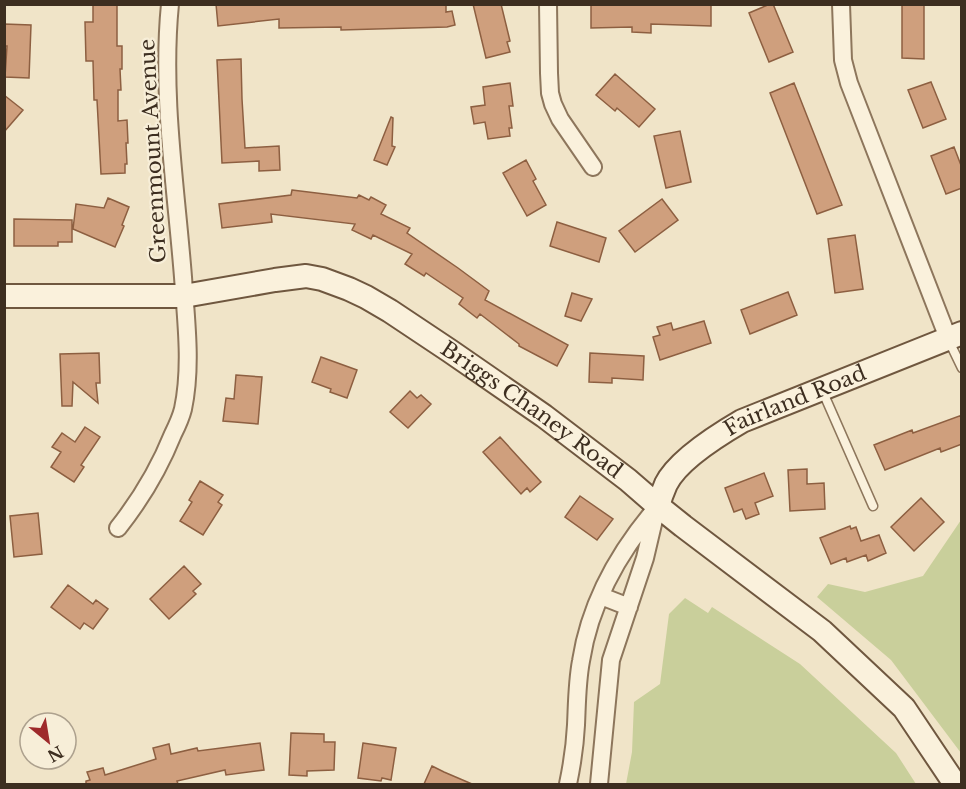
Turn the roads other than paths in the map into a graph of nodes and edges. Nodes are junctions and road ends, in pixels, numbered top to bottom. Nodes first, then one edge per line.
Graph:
1 (170, 4) edge
2 (548, 4) edge
3 (841, 4) edge
4 (594, 167) dead end
5 (4, 296) edge
6 (184, 296) junction
7 (955, 336) edge
8 (962, 368) edge
9 (822, 389) junction
10 (657, 506) junction
11 (873, 506) dead end
12 (118, 528) dead end
13 (601, 596) junction
14 (629, 607) junction
15 (568, 784) edge
16 (599, 784) edge
17 (955, 784) edge

1 - 6 street, Greenmount Avenue
2 - 4 street
3 - 7 street
5 - 6 main road, Briggs Chaney Road
6 - 10 main road, Briggs Chaney Road
6 - 12 street, Greenmount Avenue
7 - 8 lane
7 - 9 main road, Fairland Road
9 - 10 main road, Fairland Road
9 - 11 lane
10 - 13 street
10 - 14 street
10 - 17 main road, Briggs Chaney Road
13 - 14 street
13 - 15 street
14 - 16 street

